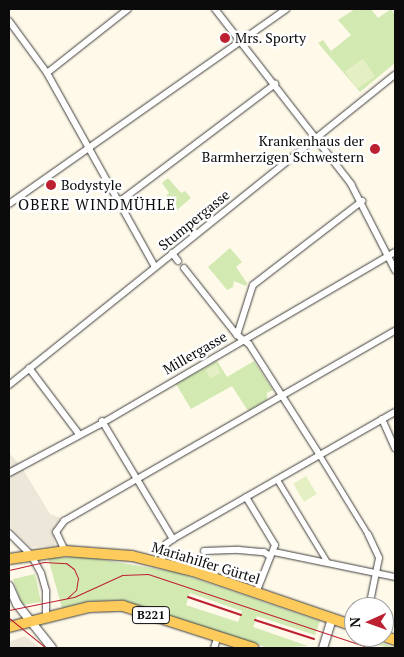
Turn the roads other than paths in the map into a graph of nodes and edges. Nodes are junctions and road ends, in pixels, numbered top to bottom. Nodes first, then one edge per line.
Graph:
1 (128, 9) edge
2 (215, 9) edge
3 (286, 9) edge
4 (9, 22) edge
5 (240, 41) junction
6 (47, 73) junction
7 (395, 75) edge
8 (275, 84) junction
9 (316, 138) junction
10 (89, 148) junction
11 (362, 201) junction
12 (119, 202) junction
13 (9, 204) edge
14 (395, 252) edge
15 (172, 253) junction
16 (388, 256) junction
17 (178, 261) dead end
18 (155, 267) junction
19 (184, 268) dead end
20 (395, 270) edge
21 (395, 331) edge
22 (240, 337) junction
23 (29, 368) junction
24 (9, 385) edge
25 (283, 397) junction
26 (395, 412) edge
27 (382, 420) junction
28 (102, 421) junction
29 (79, 434) junction
30 (395, 448) edge
31 (319, 454) junction
32 (9, 472) edge
33 (277, 479) junction
34 (138, 480) junction
35 (246, 497) junction
36 (9, 532) edge
37 (368, 534) joint
38 (173, 540) junction
39 (65, 551) junction
40 (204, 551) dead end
41 (272, 554) junction
42 (31, 555) junction
43 (9, 559) edge
44 (161, 562) junction
45 (329, 564) junction
46 (376, 573) junction
47 (395, 577) edge
48 (9, 586) edge
49 (256, 593) junction
50 (371, 597) edge
51 (46, 618) junction
52 (332, 619) junction
53 (31, 622) junction
54 (344, 623) edge
55 (9, 627) edge
56 (218, 636) junction
57 (52, 648) edge
58 (214, 648) edge
59 (253, 648) edge
60 (322, 648) edge

1 - 6 street
2 - 5 street
3 - 5 street
4 - 6 street
5 - 8 street
5 - 10 street
6 - 10 street
7 - 9 street, Stumpergasse
8 - 9 street
8 - 12 street
9 - 11 street
9 - 15 street, Stumpergasse
10 - 12 street
10 - 13 street
11 - 16 street
11 - 22 street
12 - 18 street
14 - 16 street, Millergasse
15 - 17 street
15 - 18 street, Stumpergasse
16 - 20 street
16 - 22 street, Millergasse
18 - 23 street, Stumpergasse
19 - 22 street
21 - 25 street
22 - 25 street
22 - 28 street, Millergasse
23 - 24 street, Stumpergasse
23 - 29 street
25 - 31 street
25 - 34 street
26 - 27 street
27 - 30 street
27 - 31 street
28 - 29 street, Millergasse
28 - 34 street
29 - 32 street, Millergasse
31 - 33 street
31 - 37 street
33 - 35 street
33 - 45 street
34 - 38 street
34 - 39 street
35 - 38 street
35 - 41 street
36 - 42 street
37 - 46 street
38 - 44 street
39 - 42 main road, Mariahilfer Gürtel
39 - 44 main road, Mariahilfer Gürtel
40 - 41 street
41 - 45 street
41 - 49 street
42 - 43 main road, Mariahilfer Gürtel
42 - 51 street
44 - 49 main road, Mariahilfer Gürtel
45 - 46 street
46 - 47 street
46 - 50 street
48 - 53 street
49 - 52 main road, Mariahilfer Gürtel
51 - 53 main road, B221
51 - 56 main road, B221
52 - 54 main road, Mariahilfer Gürtel
52 - 60 street
53 - 55 main road, B221
53 - 57 street
56 - 58 street
56 - 59 main road, B221

